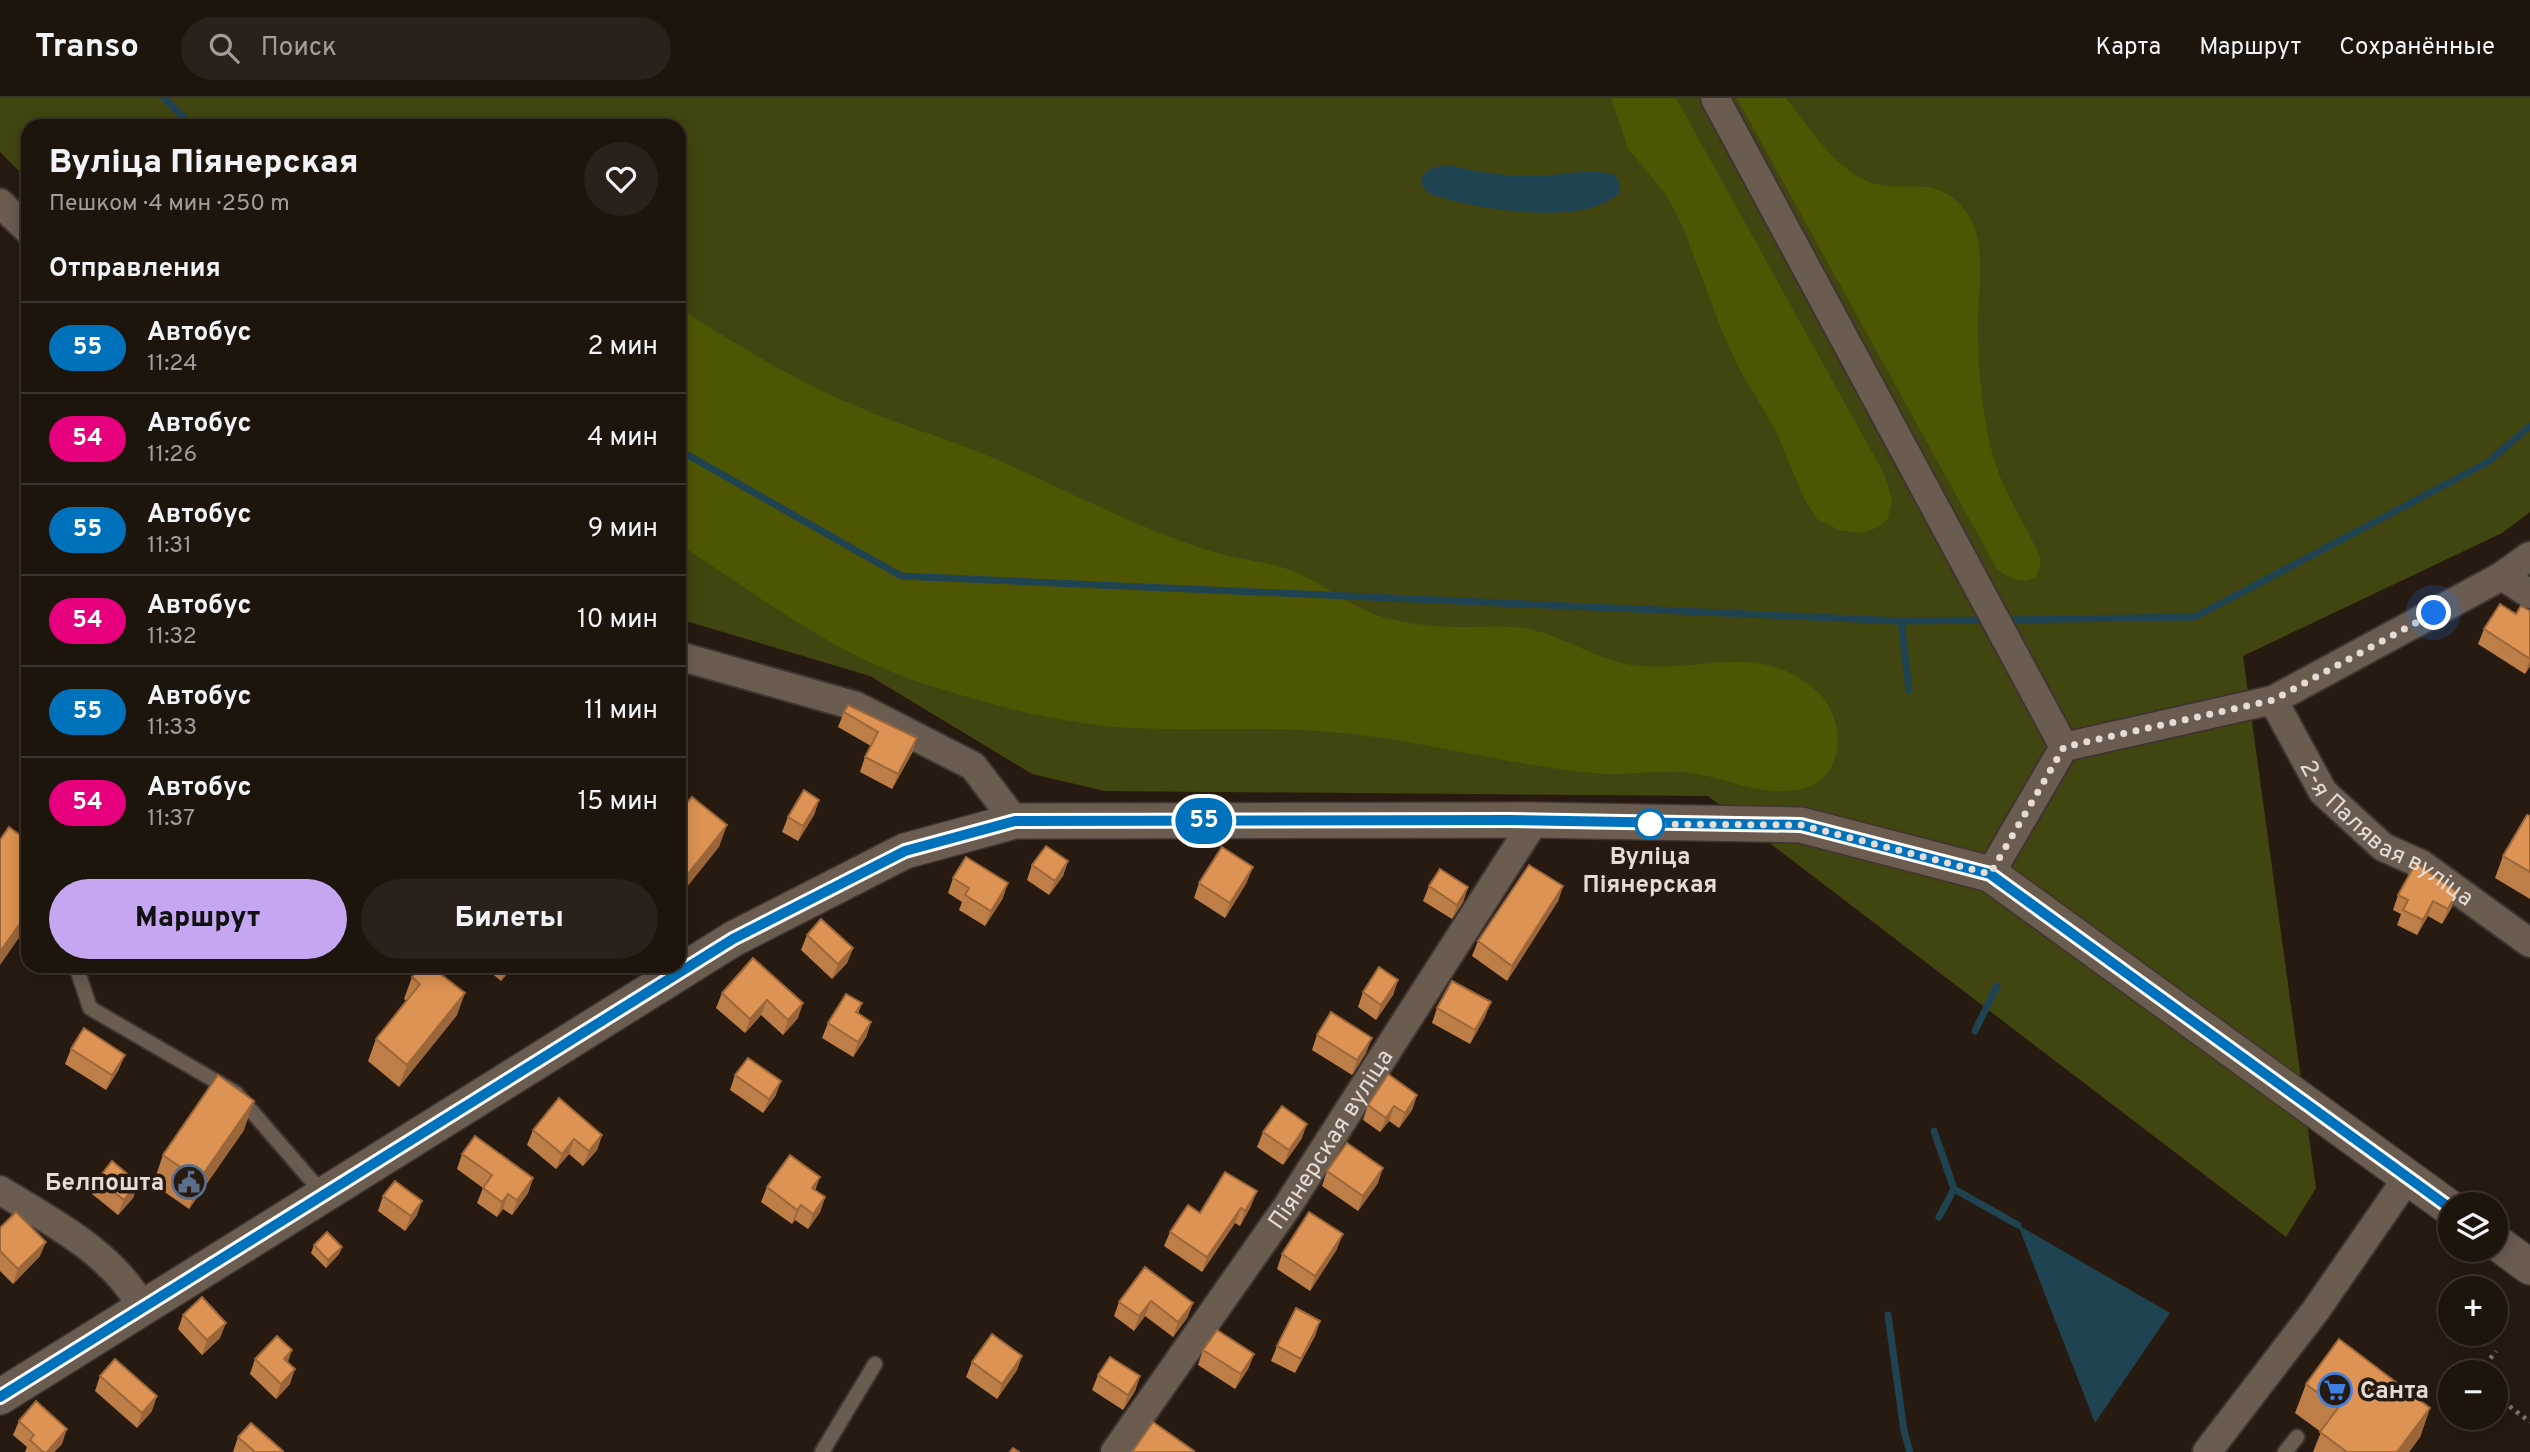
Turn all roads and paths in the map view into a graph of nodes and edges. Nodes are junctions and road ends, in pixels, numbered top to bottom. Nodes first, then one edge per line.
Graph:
1 (1715, 98) edge
2 (1, 208) edge
3 (21, 224) edge
4 (2530, 556) edge
5 (2502, 576) junction
6 (2530, 594) edge
7 (686, 658) edge
8 (2273, 700) junction
9 (2064, 747) junction
10 (1535, 820) junction
11 (1015, 821) junction
12 (1622, 854) dead end
13 (1681, 856) dead end
14 (1990, 874) junction
15 (2530, 943) edge
16 (686, 969) edge
17 (78, 973) edge
18 (679, 973) edge
19 (2408, 1177) junction
20 (0, 1190) edge
21 (324, 1196) junction
22 (2438, 1199) edge
23 (2508, 1250) edge
24 (2530, 1267) edge
25 (142, 1307) junction
26 (2496, 1351) dead end
27 (2489, 1360) edge
28 (875, 1364) dead end
29 (0, 1397) edge
30 (2508, 1405) edge
31 (2530, 1422) edge
32 (2297, 1437) dead end
33 (822, 1452) edge
34 (1115, 1452) edge
35 (2207, 1452) edge
36 (2285, 1452) edge

1 - 9 street
2 - 3 street
4 - 5 street
5 - 6 street
5 - 8 street
7 - 11 street
8 - 9 street
8 - 15 street, 2-я Палявая вуліца
9 - 14 street
10 - 11 street
10 - 14 street
10 - 34 street, Піянерская вуліца
11 - 16 street
12 - 13 path
14 - 19 street
17 - 21 lane
18 - 21 street
19 - 22 street
19 - 35 street
20 - 25 street
21 - 25 street
23 - 24 street
25 - 29 street
26 - 27 path
28 - 33 lane
30 - 31 path
32 - 36 lane

